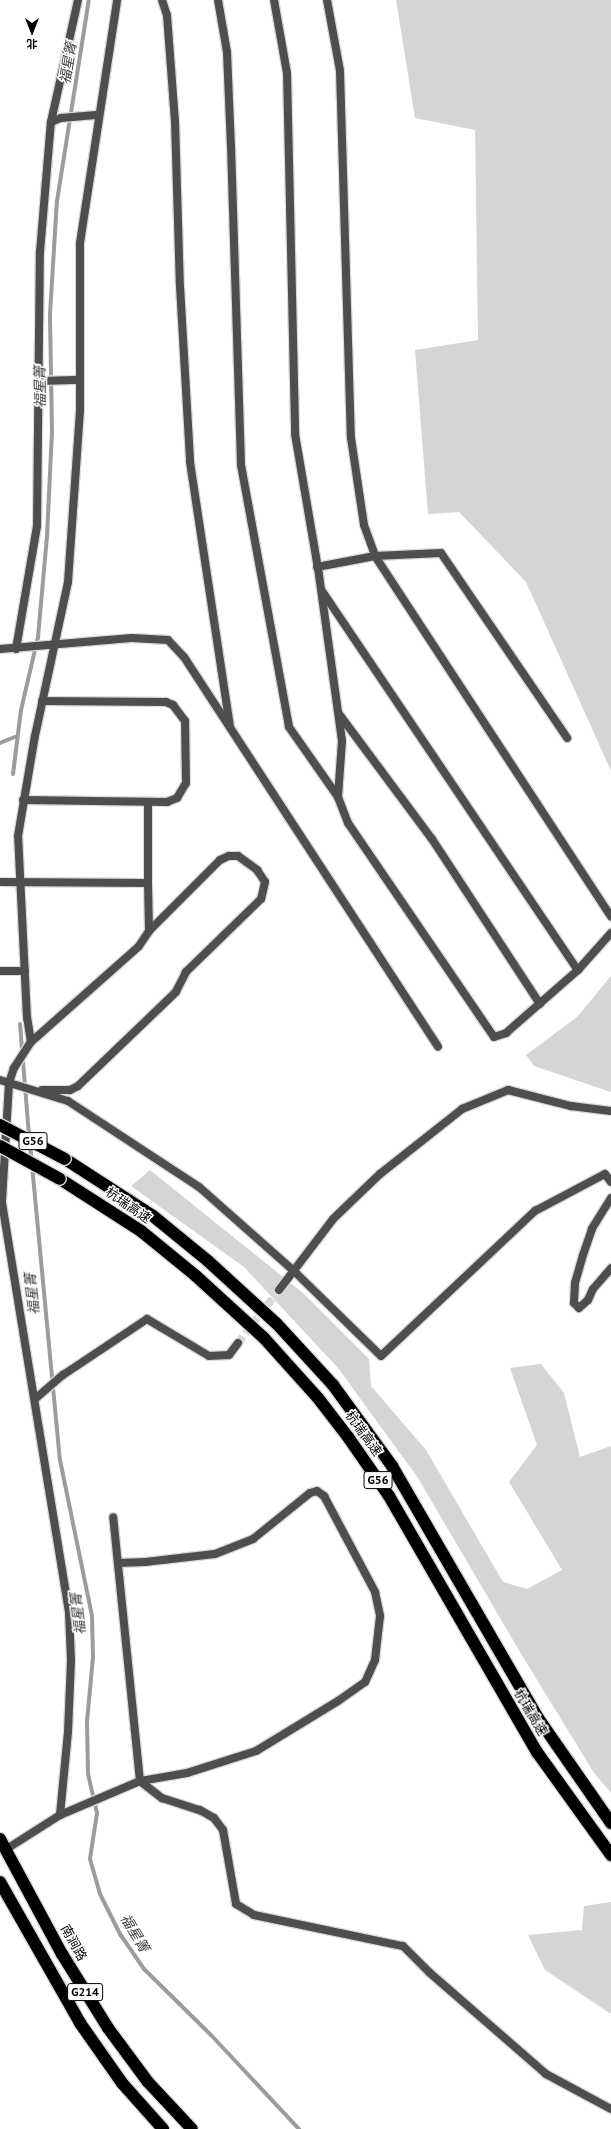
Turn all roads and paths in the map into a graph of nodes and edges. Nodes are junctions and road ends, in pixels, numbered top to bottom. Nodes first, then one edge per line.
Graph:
1 (78, 0) edge
2 (117, 0) edge
3 (162, 0) edge
4 (218, 0) edge
5 (274, 0) edge
6 (327, 0) edge
7 (99, 116) junction
8 (51, 122) junction
9 (80, 380) junction
10 (40, 382) junction
11 (375, 556) junction
12 (318, 567) junction
13 (321, 589) junction
14 (56, 644) junction
15 (0, 649) edge
16 (16, 649) junction
17 (42, 701) junction
18 (338, 713) junction
19 (230, 727) junction
20 (567, 738) dead end
21 (338, 797) junction
22 (23, 800) junction
23 (148, 802) junction
24 (0, 882) edge
25 (20, 882) junction
26 (148, 883) junction
27 (611, 917) edge
28 (149, 931) junction
29 (611, 933) edge
30 (578, 970) junction
31 (0, 971) edge
32 (25, 971) junction
33 (540, 1004) junction
34 (31, 1042) junction
35 (438, 1047) dead end
36 (0, 1080) edge
37 (13, 1084) junction
38 (38, 1090) junction
39 (611, 1111) edge
40 (0, 1125) edge
41 (0, 1146) edge
42 (611, 1182) edge
43 (611, 1198) edge
44 (611, 1268) edge
45 (295, 1272) junction
46 (279, 1290) tunnel mouth
47 (238, 1344) tunnel mouth
48 (35, 1399) junction
49 (114, 1517) dead end
50 (118, 1563) junction
51 (140, 1781) junction
52 (60, 1815) junction
53 (611, 1823) edge
54 (2, 1847) edge
55 (611, 1855) edge
56 (0, 1882) edge
57 (611, 2109) edge
58 (163, 2129) edge
59 (192, 2129) edge

1 - 8 street
2 - 7 street
3 - 19 street
4 - 21 street
5 - 12 street
6 - 11 street
7 - 8 street
7 - 9 street
8 - 10 street
9 - 10 street
9 - 14 street
10 - 16 street
11 - 12 street
11 - 20 street
11 - 27 street
12 - 13 street
13 - 18 street
13 - 30 street
14 - 16 street
14 - 17 street
14 - 19 street
15 - 16 street
17 - 22 street
17 - 23 street
18 - 21 street
18 - 33 street
19 - 35 street
21 - 33 street
22 - 23 street
22 - 25 street
23 - 26 street
24 - 25 street
25 - 26 street
25 - 32 street
26 - 28 street
28 - 34 street
28 - 38 street
29 - 30 street
30 - 33 street
31 - 32 street
32 - 34 street
34 - 37 street
36 - 37 street
37 - 38 street
37 - 48 street
38 - 45 street
39 - 45 street
40 - 53 highway, 杭瑞高速 / G56, bridge
41 - 55 highway, 杭瑞高速 / G56, bridge
42 - 45 street
43 - 44 street
45 - 46 street
47 - 48 street
48 - 52 street
49 - 50 street
50 - 51 street
50 - 51 street
51 - 52 street
51 - 57 street
52 - 54 street
54 - 59 highway, 南涧路 / G214
56 - 58 highway, G214

